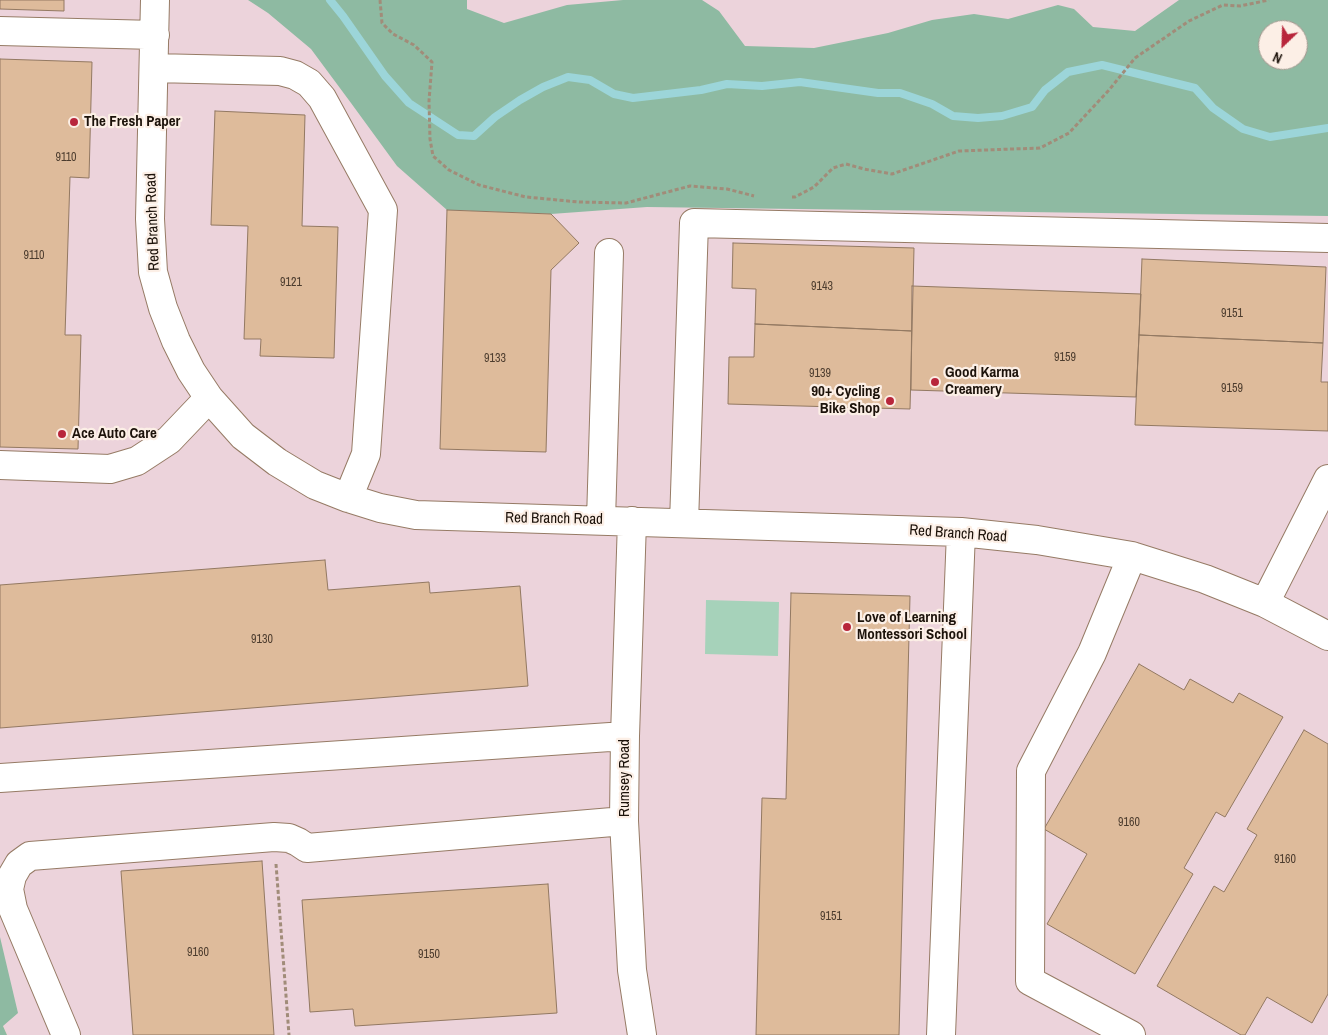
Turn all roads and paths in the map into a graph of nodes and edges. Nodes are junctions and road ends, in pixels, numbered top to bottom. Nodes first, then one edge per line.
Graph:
1 (156, 0) edge
2 (380, 0) edge
3 (1269, 0) edge
4 (0, 31) edge
5 (154, 35) junction
6 (154, 68) junction
7 (754, 196) dead end
8 (787, 198) dead end
9 (1328, 238) edge
10 (609, 253) dead end
11 (208, 398) junction
12 (0, 465) edge
13 (1328, 479) edge
14 (348, 498) junction
15 (601, 520) junction
16 (632, 521) junction
17 (684, 523) junction
18 (961, 532) junction
19 (1132, 556) junction
20 (1265, 603) junction
21 (1328, 636) edge
22 (625, 736) junction
23 (0, 778) edge
24 (624, 821) junction
25 (274, 836) junction
26 (66, 1035) edge
27 (290, 1035) edge
28 (642, 1035) edge
29 (941, 1035) edge
30 (1131, 1035) edge

1 - 5 street, Red Branch Road
2 - 7 path
3 - 8 path
4 - 5 street
5 - 6 street, Red Branch Road
6 - 11 street, Red Branch Road
6 - 14 street
9 - 17 street
10 - 15 street
11 - 12 street
11 - 14 street, Red Branch Road
13 - 20 street
14 - 15 street, Red Branch Road
15 - 16 street, Red Branch Road
16 - 17 street, Red Branch Road
16 - 22 street, Rumsey Road
17 - 18 street, Red Branch Road
18 - 19 street, Red Branch Road
18 - 29 street
19 - 20 street, Red Branch Road
19 - 30 street
20 - 21 street, Red Branch Road
22 - 23 street
22 - 24 street, Rumsey Road
24 - 25 street
24 - 28 street, Rumsey Road
25 - 26 street
25 - 27 path

